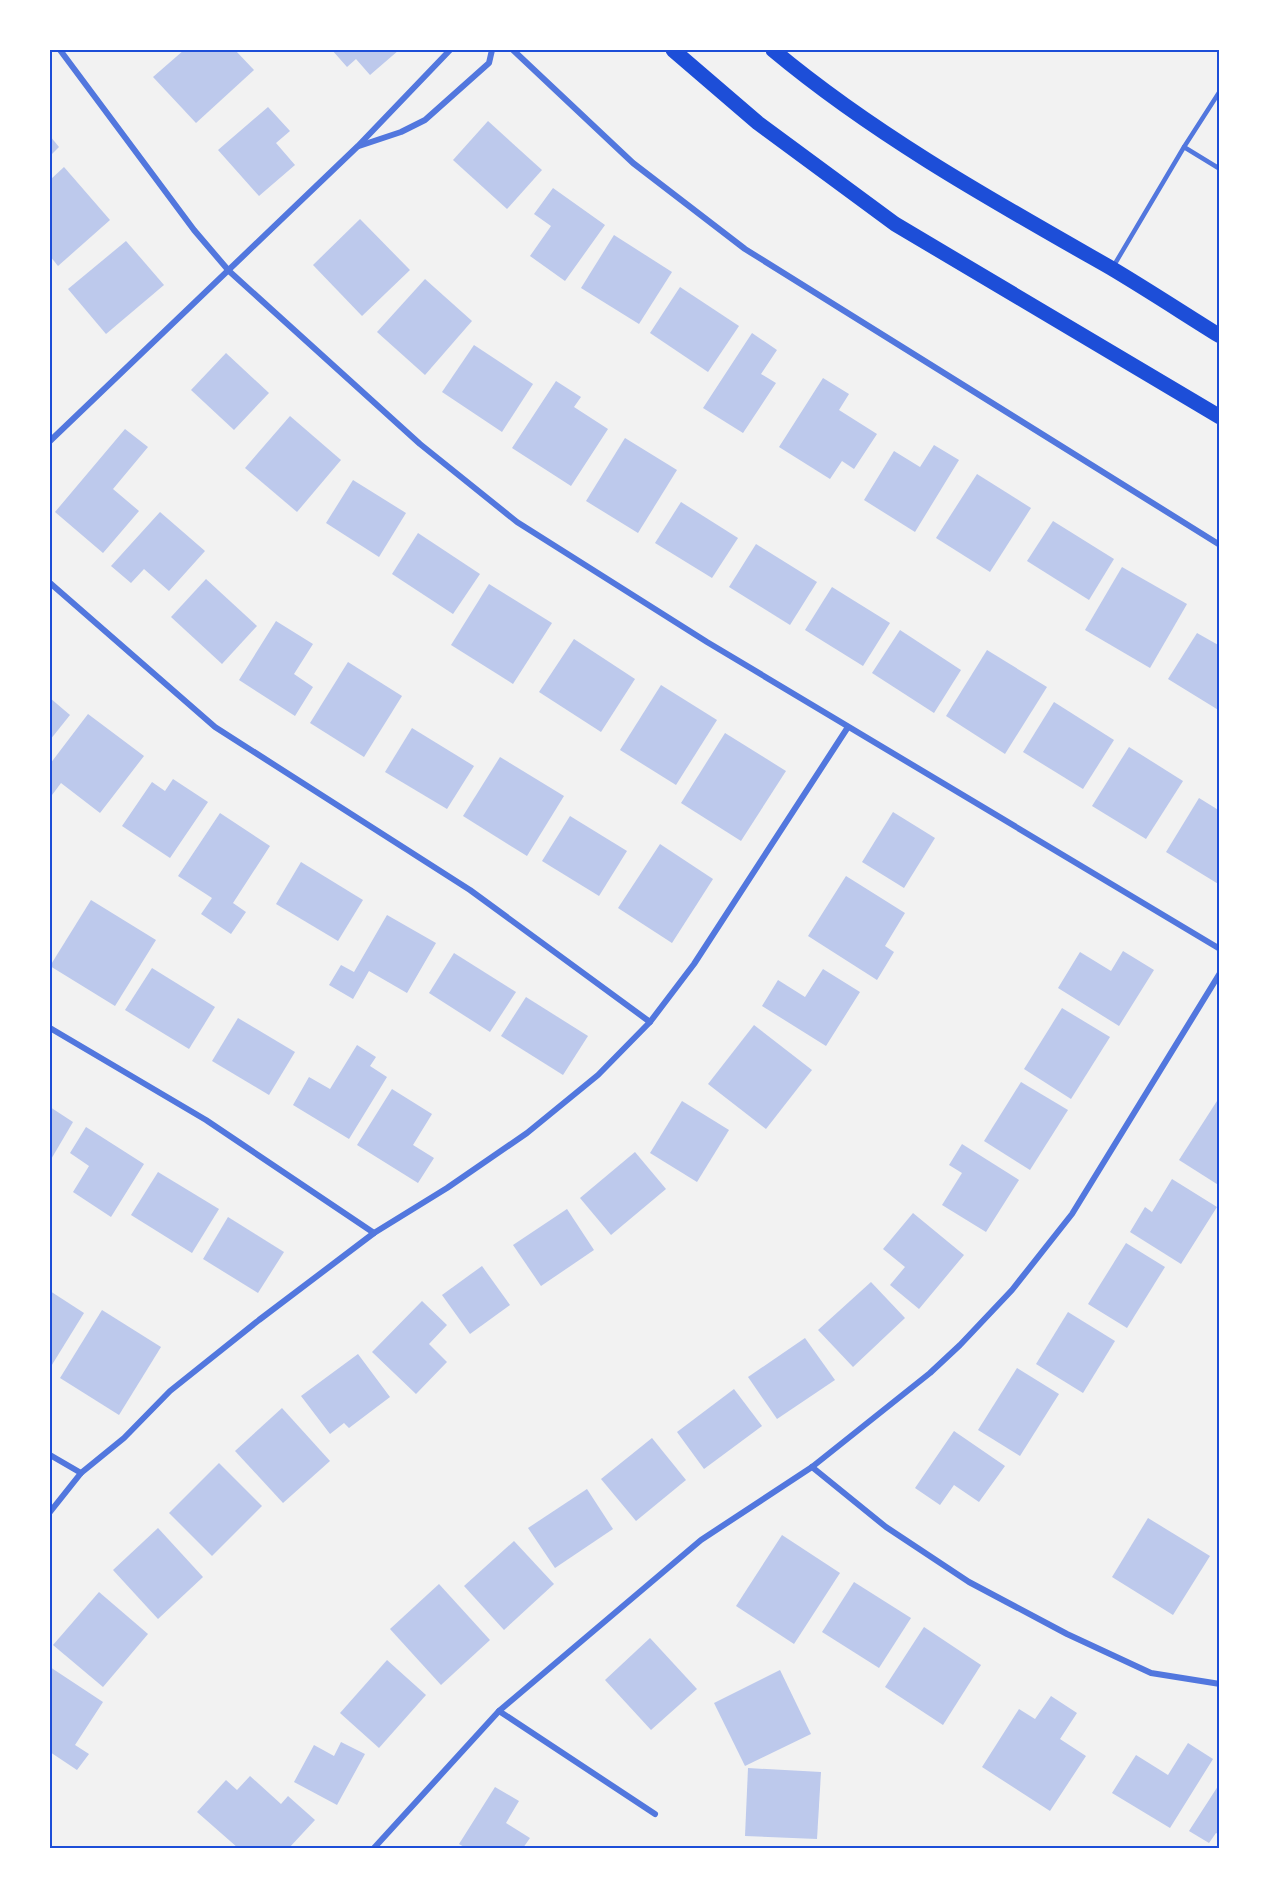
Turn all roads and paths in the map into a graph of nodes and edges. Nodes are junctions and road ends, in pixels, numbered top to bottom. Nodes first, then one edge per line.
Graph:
1 (60, 50) edge
2 (450, 50) edge
3 (492, 50) edge
4 (513, 50) edge
5 (672, 50) edge
6 (773, 50) edge
7 (1220, 91) edge
8 (358, 146) junction
9 (1184, 147) junction
10 (1220, 169) edge
11 (1112, 269) junction
12 (229, 271) junction
13 (1220, 336) edge
14 (1220, 417) edge
15 (50, 441) edge
16 (1220, 545) edge
17 (50, 583) edge
18 (848, 726) junction
19 (1220, 949) edge
20 (1220, 973) edge
21 (650, 1022) junction
22 (50, 1028) edge
23 (374, 1233) junction
24 (50, 1455) edge
25 (812, 1467) junction
26 (81, 1473) junction
27 (50, 1512) edge
28 (1220, 1684) edge
29 (499, 1711) junction
30 (655, 1814) dead end
31 (374, 1848) edge

1 - 12 street
2 - 8 street
3 - 8 street
4 - 16 street
5 - 14 main road
6 - 11 main road
7 - 9 lane
8 - 12 street
9 - 10 lane
9 - 11 lane
11 - 13 main road
12 - 15 street
12 - 18 street
17 - 21 street
18 - 19 street
18 - 21 street
20 - 25 street
21 - 23 street
22 - 23 street
23 - 26 street
24 - 26 street
25 - 28 street
25 - 29 street
26 - 27 street
29 - 30 street
29 - 31 street

